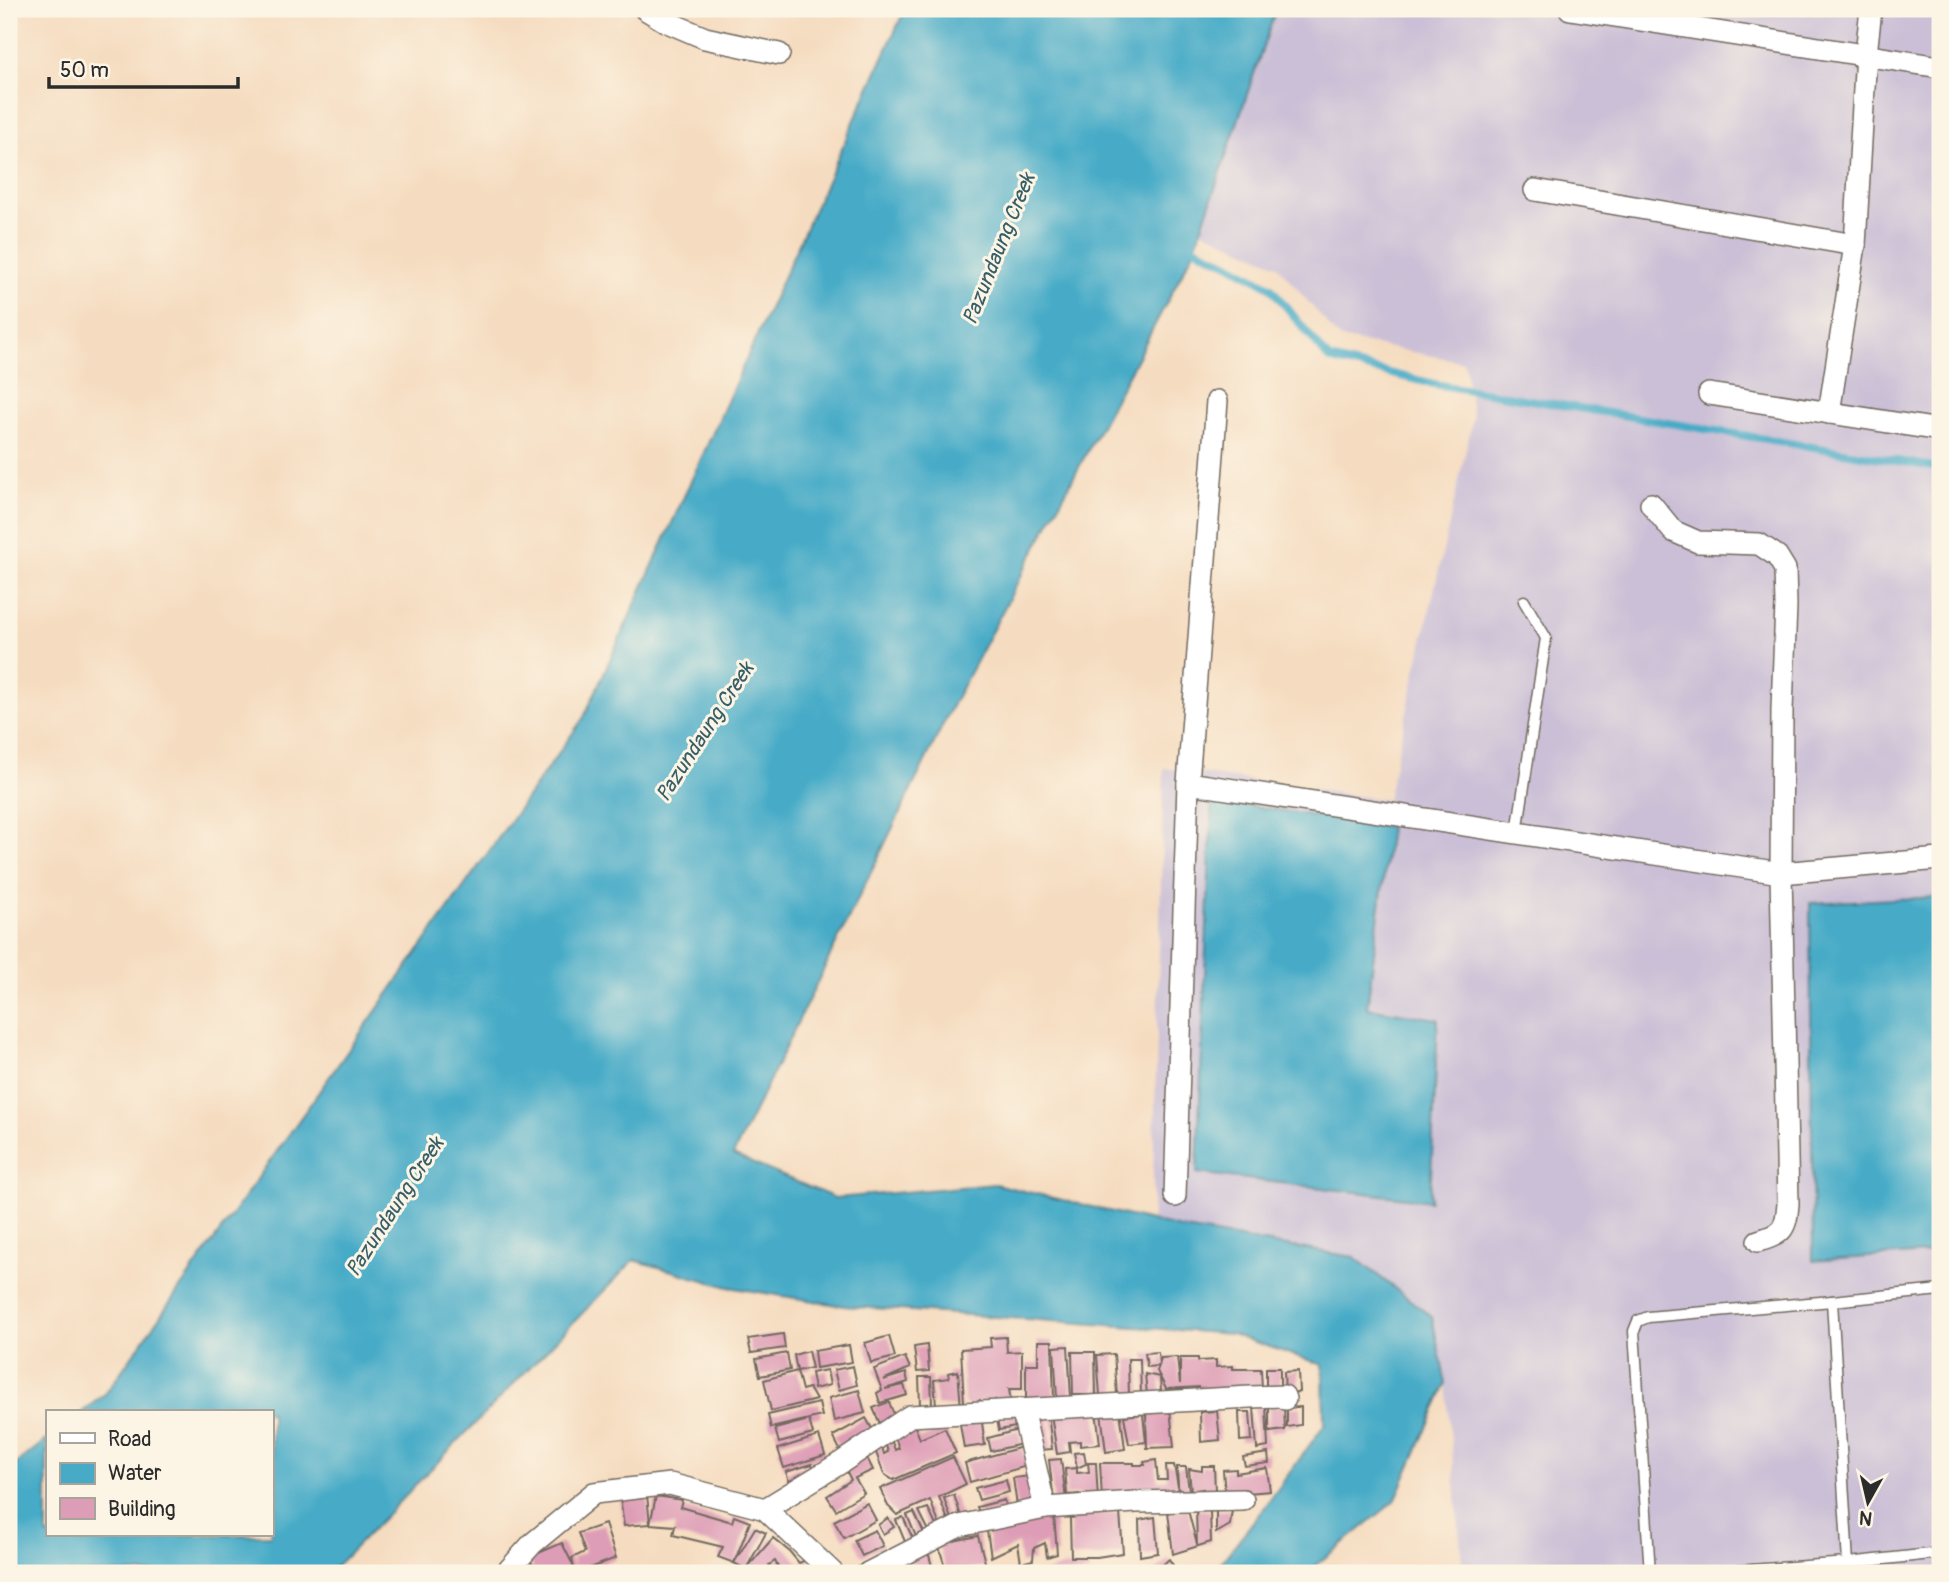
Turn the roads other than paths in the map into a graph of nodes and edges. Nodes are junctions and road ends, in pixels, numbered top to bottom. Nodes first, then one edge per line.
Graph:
1 (645, 9) edge
2 (1570, 9) edge
3 (1871, 9) edge
4 (779, 54) dead end
5 (1866, 54) junction
6 (1940, 67) edge
7 (1535, 190) dead end
8 (1855, 245) junction
9 (1709, 394) dead end
10 (1217, 401) dead end
11 (1829, 413) junction
12 (1940, 429) edge
13 (1651, 504) dead end
14 (1524, 601) dead end
15 (1188, 783) junction
16 (1517, 833) junction
17 (1940, 859) edge
18 (1781, 873) junction
19 (1175, 1195) dead end
20 (1759, 1241) dead end
21 (1940, 1290) edge
22 (1832, 1301) junction
23 (1285, 1399) dead end
24 (1022, 1409) junction
25 (1243, 1500) dead end
26 (1045, 1508) junction
27 (765, 1509) junction
28 (1940, 1553) edge
29 (1848, 1563) junction
30 (506, 1573) edge
31 (833, 1573) edge
32 (868, 1573) edge
33 (1650, 1573) edge
34 (1707, 1573) edge

1 - 4 street
2 - 5 street
3 - 5 street
5 - 6 street
5 - 8 street
7 - 8 street
8 - 11 street
9 - 11 street
10 - 15 street
11 - 12 street
13 - 18 street
14 - 16 lane
15 - 16 street
15 - 19 street
16 - 18 street
17 - 18 street
18 - 20 street
21 - 22 lane
22 - 29 lane
22 - 33 lane
23 - 24 street
24 - 26 street
24 - 27 street
25 - 26 street
26 - 32 street
27 - 30 street
27 - 31 street
28 - 29 lane
29 - 34 lane

